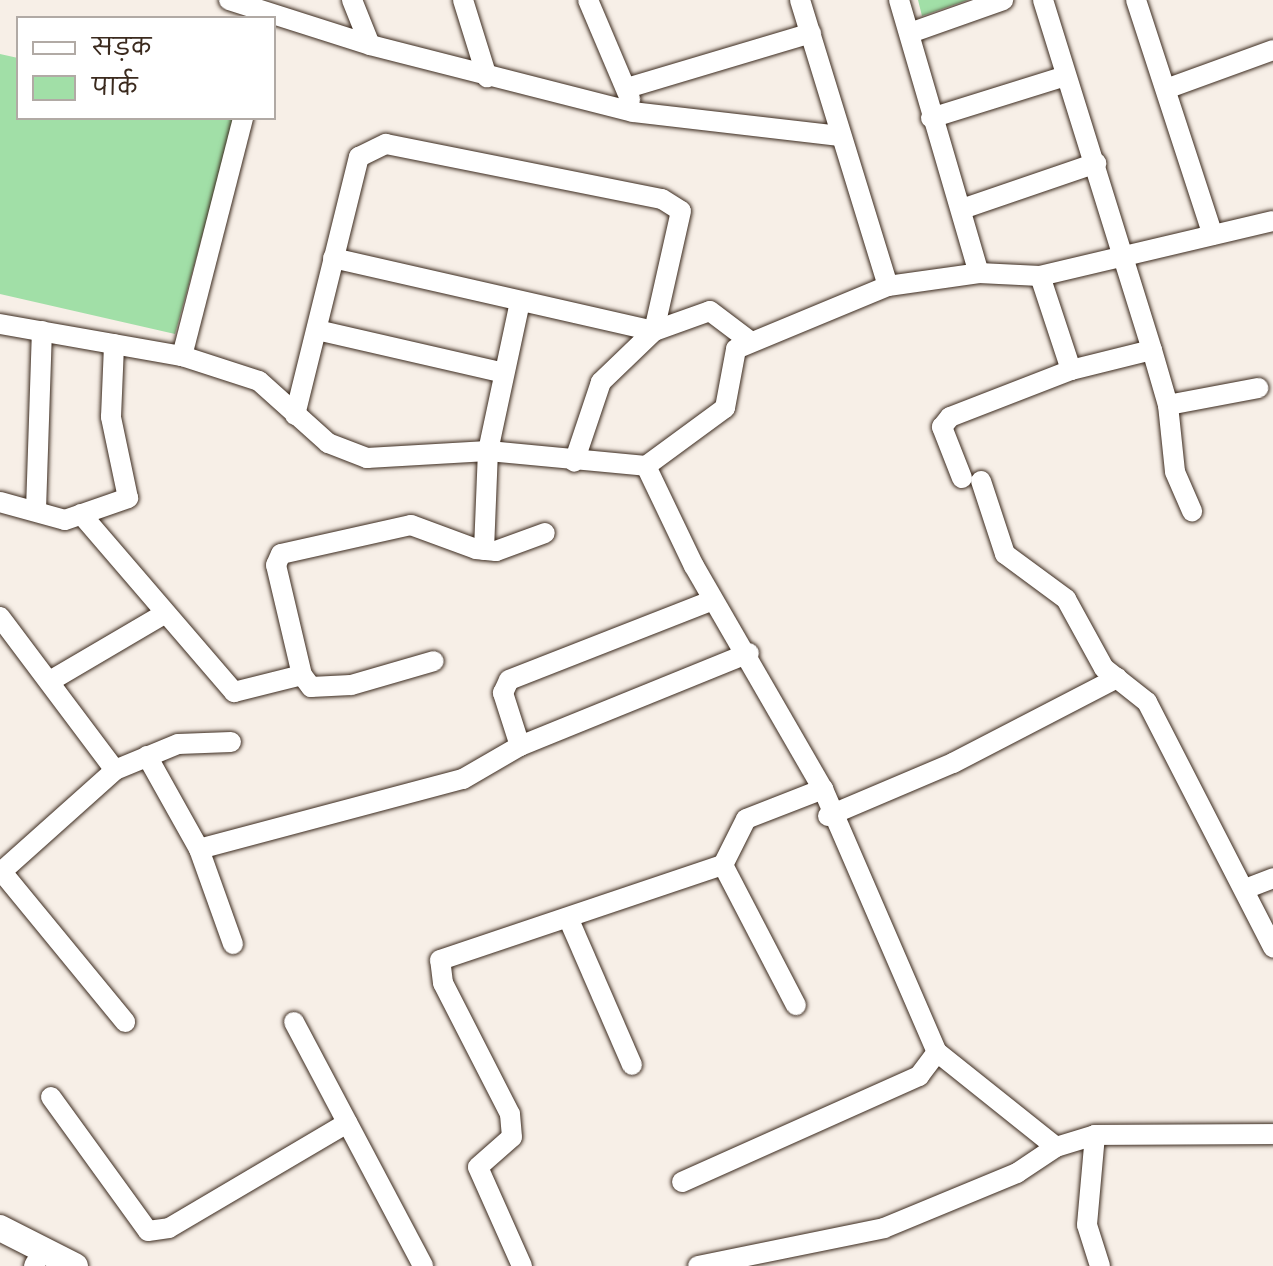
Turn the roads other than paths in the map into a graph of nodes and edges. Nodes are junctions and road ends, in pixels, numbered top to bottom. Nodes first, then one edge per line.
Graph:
1 (229, 0) edge
2 (352, 0) edge
3 (463, 0) edge
4 (800, 0) edge
5 (899, 0) edge
6 (1003, 0) edge
7 (1043, 0) edge
8 (1141, 1) edge
9 (595, 2) edge
10 (270, 14) edge
11 (811, 33) junction
12 (910, 33) junction
13 (370, 45) junction
14 (1273, 50) edge
15 (1066, 76) junction
16 (487, 77) junction
17 (627, 88) junction
18 (1166, 89) junction
19 (633, 112) junction
20 (931, 118) junction
21 (242, 120) edge
22 (839, 136) junction
23 (1096, 163) junction
24 (962, 209) junction
25 (1273, 221) edge
26 (1213, 235) junction
27 (1126, 256) junction
28 (333, 258) junction
29 (979, 273) junction
30 (1040, 276) junction
31 (888, 286) junction
32 (520, 302) junction
33 (0, 324) edge
34 (317, 330) junction
35 (42, 331) junction
36 (654, 331) junction
37 (751, 342) junction
38 (114, 344) junction
39 (1152, 350) junction
40 (182, 356) junction
41 (1071, 370) junction
42 (501, 372) junction
43 (1258, 388) dead end
44 (1168, 405) junction
45 (295, 415) junction
46 (488, 451) junction
47 (574, 462) junction
48 (646, 466) junction
49 (0, 502) edge
50 (36, 510) junction
51 (1192, 511) dead end
52 (81, 514) junction
53 (545, 533) dead end
54 (484, 550) junction
55 (713, 600) junction
56 (166, 613) junction
57 (0, 617) edge
58 (749, 653) junction
59 (434, 661) dead end
60 (302, 675) junction
61 (1117, 678) junction
62 (50, 681) junction
63 (231, 742) dead end
64 (520, 746) junction
65 (147, 756) junction
66 (115, 770) junction
67 (823, 789) junction
68 (828, 816) junction
69 (199, 849) junction
70 (723, 865) junction
71 (1, 872) edge
72 (1273, 878) edge
73 (1245, 889) junction
74 (569, 920) junction
75 (233, 944) dead end
76 (1273, 947) edge
77 (796, 1005) dead end
78 (125, 1022) dead end
79 (294, 1022) dead end
80 (937, 1052) junction
81 (632, 1065) dead end
82 (51, 1097) dead end
83 (347, 1123) junction
84 (1273, 1134) edge
85 (1095, 1135) junction
86 (1056, 1147) junction
87 (682, 1182) dead end
88 (0, 1228) edge
89 (0, 1244) edge
90 (38, 1265) edge
91 (75, 1266) edge
92 (423, 1266) edge
93 (522, 1266) edge
94 (698, 1266) edge
95 (1100, 1266) edge

1 - 10 street
2 - 13 street
3 - 16 street
4 - 11 street
5 - 12 street
6 - 12 street
7 - 15 street
8 - 18 street
9 - 17 street
10 - 13 street
11 - 17 street
11 - 22 street
12 - 20 street
13 - 16 street
14 - 18 street
15 - 20 street
15 - 23 street
16 - 19 street
17 - 19 street
18 - 26 street
19 - 22 street
20 - 24 street
21 - 40 street
22 - 31 street
23 - 24 street
23 - 27 street
24 - 29 street
25 - 26 street
26 - 27 street
27 - 30 street
27 - 39 street
28 - 32 street
28 - 34 street
28 - 36 street
29 - 30 street
29 - 31 street
30 - 41 street
31 - 37 street
32 - 36 street
32 - 42 street
33 - 35 street
34 - 42 street
34 - 45 street
35 - 38 street
35 - 50 street
36 - 37 street
36 - 47 street
37 - 48 street
38 - 40 street
38 - 52 street
39 - 41 street
39 - 44 street
40 - 45 street
41 - 61 street
42 - 46 street
43 - 44 street
44 - 51 street
45 - 46 street
46 - 47 street
46 - 54 street
47 - 48 street
48 - 55 street
49 - 50 street
50 - 52 street
52 - 56 street
53 - 54 street
54 - 60 street
55 - 58 street
55 - 64 street
56 - 60 street
56 - 62 street
57 - 62 street
58 - 64 street
58 - 67 street
59 - 60 street
61 - 68 street
61 - 73 street
62 - 66 street
63 - 65 street
64 - 69 street
65 - 66 street
65 - 69 street
66 - 71 street
67 - 68 street
67 - 70 street
68 - 80 street
69 - 75 street
70 - 74 street
70 - 77 street
71 - 78 street
72 - 73 street
73 - 76 street
74 - 81 street
74 - 93 street
79 - 83 street
80 - 86 street
80 - 87 street
82 - 83 street
83 - 92 street
84 - 85 street
85 - 86 street
85 - 95 street
86 - 94 street
88 - 91 main road
89 - 90 main road

